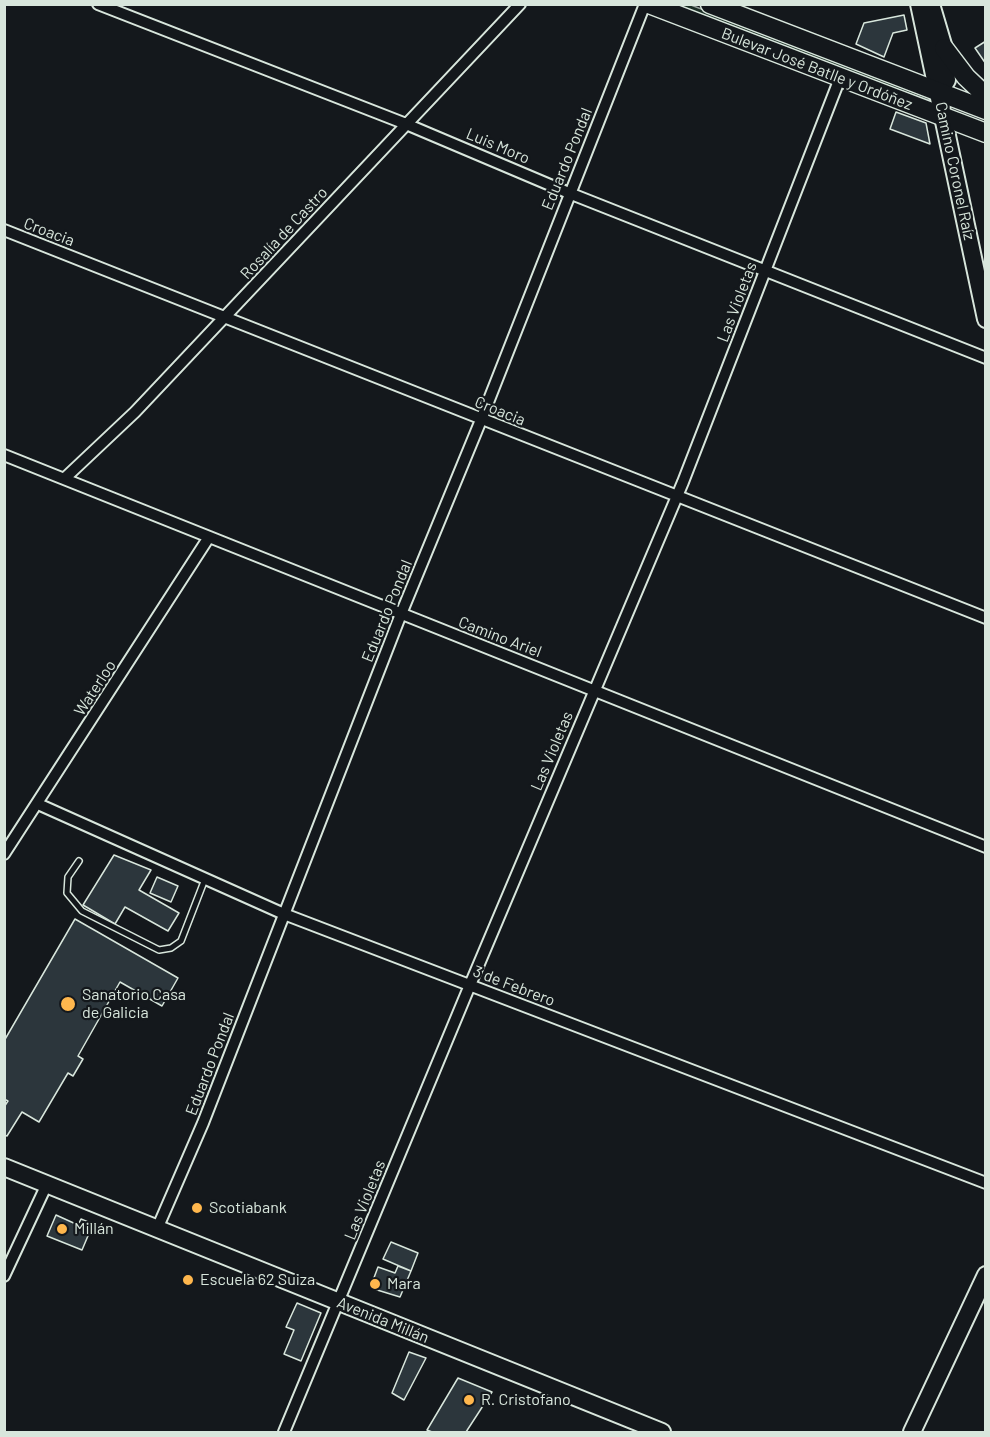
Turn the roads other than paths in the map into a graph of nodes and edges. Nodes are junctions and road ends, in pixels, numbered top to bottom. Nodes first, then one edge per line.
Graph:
1 (98, 4) edge
2 (520, 4) edge
3 (647, 4) edge
4 (710, 4) edge
5 (919, 4) edge
6 (931, 4) edge
7 (944, 48) junction
8 (840, 78) junction
9 (939, 93) junction
10 (986, 96) edge
11 (986, 110) edge
12 (944, 117) junction
13 (406, 124) junction
14 (986, 133) edge
15 (569, 193) junction
16 (4, 230) edge
17 (765, 270) junction
18 (225, 317) junction
19 (986, 319) edge
20 (986, 358) edge
21 (481, 420) junction
22 (4, 455) edge
23 (65, 478) junction
24 (677, 497) junction
25 (209, 537) junction
26 (401, 614) junction
27 (986, 618) edge
28 (594, 690) junction
29 (38, 804) junction
30 (986, 847) edge
31 (4, 854) edge
32 (79, 861) dead end
33 (206, 877) junction
34 (284, 914) junction
35 (470, 985) junction
36 (4, 1167) edge
37 (986, 1183) edge
38 (46, 1184) junction
39 (157, 1229) junction
40 (986, 1275) edge
41 (4, 1276) edge
42 (339, 1302) junction
43 (284, 1432) edge
44 (662, 1432) edge
45 (912, 1432) edge

1 - 13 street, Luis Moro
2 - 13 street, Rosalía de Castro
3 - 8 main road, Bulevar José Batlle y Ordóñez
3 - 15 street, Eduardo Pondal
4 - 9 main road, Bulevar José Batlle y Ordóñez
5 - 9 main road, Camino Coronel Raíz
6 - 7 main road, Camino Coronel Raíz
7 - 9 main road, Camino Coronel Raíz
7 - 10 main road
8 - 12 main road, Bulevar José Batlle y Ordóñez
8 - 17 street, Las Violetas
9 - 11 main road, Bulevar José Batlle y Ordóñez
9 - 12 main road, Camino Coronel Raíz
12 - 14 main road, Bulevar José Batlle y Ordóñez
12 - 19 main road, Camino Coronel Raíz
13 - 15 street, Luis Moro
13 - 18 street, Rosalía de Castro
15 - 17 street, Luis Moro
15 - 21 street, Eduardo Pondal
16 - 18 street, Croacia
17 - 20 street, Luis Moro
17 - 24 street, Las Violetas
18 - 21 street, Croacia
18 - 23 street, Rosalía de Castro
21 - 24 street, Croacia
21 - 26 street, Eduardo Pondal
22 - 23 street, Camino Ariel
23 - 25 street, Camino Ariel
24 - 27 street, Croacia
24 - 28 street, Las Violetas
25 - 26 street, Camino Ariel
25 - 29 street, Waterloo
26 - 28 street, Camino Ariel
26 - 34 street, Eduardo Pondal
28 - 30 street, Camino Ariel
28 - 35 street, Las Violetas
29 - 31 street, Waterloo
29 - 33 street, 3 de Febrero
32 - 33 lane
33 - 34 street, 3 de Febrero
34 - 35 street, 3 de Febrero
34 - 39 street, Eduardo Pondal
35 - 37 street, 3 de Febrero
35 - 42 street, Las Violetas
36 - 38 main road, Avenida Millán
38 - 39 main road, Avenida Millán
38 - 41 street
39 - 42 main road, Avenida Millán
40 - 45 main road
42 - 43 street, Las Violetas
42 - 44 main road, Avenida Millán

